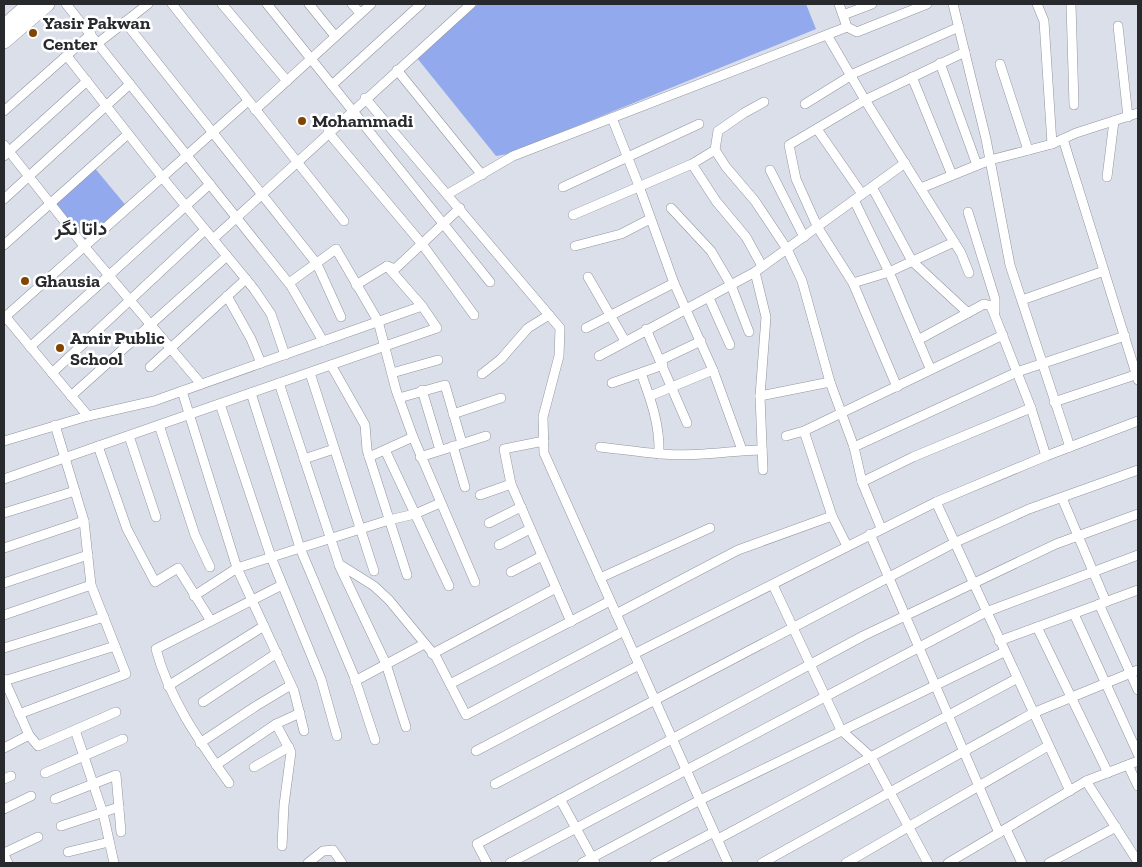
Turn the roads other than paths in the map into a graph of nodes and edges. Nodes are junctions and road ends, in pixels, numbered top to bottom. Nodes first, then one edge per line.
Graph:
1 (30, 4) edge
2 (47, 4) edge
3 (66, 4) edge
4 (148, 4) edge
5 (172, 4) edge
6 (222, 4) edge
7 (267, 4) edge
8 (309, 4) edge
9 (352, 4) edge
10 (371, 4) edge
11 (421, 4) edge
12 (471, 4) edge
13 (839, 4) edge
14 (872, 4) edge
15 (928, 4) edge
16 (953, 4) edge
17 (1037, 4) edge
18 (1071, 4) edge
19 (360, 13) junction
20 (843, 15) junction
21 (125, 22) junction
22 (1118, 26) dead end
23 (4, 27) edge
24 (847, 27) junction
25 (959, 27) junction
26 (90, 34) junction
27 (827, 35) junction
28 (335, 36) junction
29 (4, 41) edge
30 (98, 43) junction
31 (965, 52) junction
32 (67, 56) junction
33 (311, 58) junction
34 (940, 63) junction
35 (1000, 64) dead end
36 (397, 70) junction
37 (851, 76) junction
38 (912, 77) junction
39 (87, 81) junction
40 (287, 81) junction
41 (130, 84) junction
42 (332, 85) junction
43 (365, 98) junction
44 (248, 100) junction
45 (865, 100) junction
46 (764, 102) dead end
47 (805, 104) dead end
48 (1074, 105) dead end
49 (106, 106) junction
50 (255, 110) junction
51 (352, 110) junction
52 (4, 111) edge
53 (1138, 113) edge
54 (1128, 117) junction
55 (612, 118) junction
56 (1114, 121) junction
57 (699, 124) dead end
58 (817, 129) junction
59 (328, 132) junction
60 (211, 133) junction
61 (128, 134) junction
62 (1063, 139) junction
63 (1052, 144) junction
64 (715, 150) junction
65 (1028, 150) junction
66 (5, 151) edge
67 (187, 155) junction
68 (627, 159) junction
69 (990, 160) junction
70 (296, 161) junction
71 (905, 163) junction
72 (692, 164) junction
73 (977, 165) junction
74 (770, 170) dead end
75 (482, 175) junction
76 (952, 175) junction
77 (29, 176) junction
78 (162, 177) junction
79 (1107, 177) dead end
80 (210, 184) junction
81 (639, 186) junction
82 (563, 187) dead end
83 (872, 187) junction
84 (921, 188) junction
85 (448, 194) junction
86 (862, 194) junction
87 (262, 196) junction
88 (4, 199) edge
89 (854, 200) junction
90 (50, 203) junction
91 (186, 206) junction
92 (460, 208) junction
93 (670, 208) dead end
94 (968, 212) dead end
95 (573, 215) dead end
96 (237, 217) junction
97 (650, 219) junction
98 (344, 221) dead end
99 (445, 223) junction
100 (818, 228) junction
101 (205, 230) junction
102 (804, 237) junction
103 (213, 239) junction
104 (954, 242) junction
105 (422, 244) junction
106 (4, 245) edge
107 (84, 246) junction
108 (575, 246) dead end
109 (787, 249) junction
110 (226, 256) junction
111 (912, 262) junction
112 (317, 264) junction
113 (386, 266) junction
114 (759, 269) junction
115 (1104, 271) junction
116 (889, 272) junction
117 (969, 273) dead end
118 (109, 275) junction
119 (588, 277) dead end
120 (246, 279) junction
121 (289, 282) junction
122 (490, 282) dead end
123 (674, 283) junction
124 (853, 283) junction
125 (356, 285) junction
126 (731, 285) junction
127 (227, 296) junction
128 (709, 298) junction
129 (130, 300) junction
130 (1022, 300) junction
131 (422, 306) junction
132 (687, 309) junction
133 (968, 313) junction
134 (994, 314) junction
135 (474, 315) dead end
136 (549, 315) junction
137 (4, 316) edge
138 (610, 316) junction
139 (341, 317) dead end
140 (378, 322) junction
141 (150, 324) junction
142 (586, 328) dead end
143 (646, 330) junction
144 (749, 332) dead end
145 (1003, 335) junction
146 (1124, 336) junction
147 (918, 340) junction
148 (323, 341) junction
149 (701, 341) junction
150 (625, 342) junction
151 (730, 345) dead end
152 (30, 346) junction
153 (385, 346) junction
154 (170, 348) junction
155 (285, 355) junction
156 (599, 356) dead end
157 (438, 360) dead end
158 (261, 363) junction
159 (662, 363) junction
160 (1043, 363) junction
161 (331, 365) junction
162 (150, 367) dead end
163 (930, 368) junction
164 (713, 370) junction
165 (1017, 372) junction
166 (52, 373) junction
167 (310, 373) junction
168 (392, 373) junction
169 (641, 373) junction
170 (482, 374) dead end
171 (1138, 376) edge
172 (830, 382) junction
173 (279, 383) junction
174 (612, 383) dead end
175 (201, 384) junction
176 (670, 387) junction
177 (896, 387) junction
178 (422, 390) junction
179 (182, 392) junction
180 (251, 393) junction
181 (71, 396) junction
182 (650, 396) junction
183 (760, 396) junction
184 (399, 398) junction
185 (501, 398) dead end
186 (1054, 402) junction
187 (220, 404) junction
188 (1030, 408) junction
189 (841, 413) junction
190 (190, 414) junction
191 (454, 414) junction
192 (88, 416) junction
193 (1138, 421) edge
194 (687, 422) dead end
195 (55, 425) junction
196 (159, 425) junction
197 (804, 431) junction
198 (129, 436) junction
199 (486, 436) dead end
200 (786, 436) dead end
201 (6, 437) edge
202 (412, 437) junction
203 (544, 441) junction
204 (458, 445) junction
205 (98, 446) junction
206 (600, 447) dead end
207 (854, 447) junction
208 (1070, 447) junction
209 (334, 449) junction
210 (385, 450) junction
211 (440, 450) junction
212 (742, 450) junction
213 (762, 450) junction
214 (659, 454) junction
215 (420, 456) junction
216 (1046, 456) junction
217 (370, 457) junction
218 (64, 458) junction
219 (304, 459) junction
220 (763, 470) dead end
221 (1138, 470) edge
222 (4, 479) edge
223 (862, 482) junction
224 (511, 484) junction
225 (465, 487) dead end
226 (75, 491) junction
227 (480, 495) dead end
228 (1062, 498) junction
229 (936, 502) junction
230 (440, 503) junction
231 (521, 507) junction
232 (4, 513) edge
233 (415, 514) junction
234 (1138, 514) edge
235 (832, 516) junction
236 (156, 517) dead end
237 (84, 520) junction
238 (389, 520) junction
239 (489, 523) dead end
240 (710, 528) dead end
241 (880, 528) junction
242 (360, 529) junction
243 (530, 529) junction
244 (870, 534) junction
245 (1078, 536) junction
246 (330, 538) junction
247 (954, 543) junction
248 (499, 545) dead end
249 (847, 546) junction
250 (4, 548) edge
251 (300, 548) junction
252 (88, 554) junction
253 (1138, 555) edge
254 (542, 556) junction
255 (271, 557) junction
256 (339, 564) junction
257 (210, 567) dead end
258 (237, 568) junction
259 (374, 571) dead end
260 (511, 572) dead end
261 (1093, 572) junction
262 (407, 575) dead end
263 (890, 577) junction
264 (600, 578) junction
265 (476, 582) dead end
266 (4, 583) edge
267 (973, 584) junction
268 (91, 585) junction
269 (282, 585) junction
270 (773, 585) junction
271 (449, 586) dead end
272 (556, 588) junction
273 (1137, 594) edge
274 (194, 596) junction
275 (252, 600) junction
276 (610, 601) junction
277 (1103, 603) junction
278 (986, 612) junction
279 (616, 614) junction
280 (1074, 614) junction
281 (4, 615) edge
282 (906, 616) junction
283 (104, 617) junction
284 (211, 621) junction
285 (571, 622) junction
286 (264, 626) junction
287 (1037, 627) junction
288 (792, 628) junction
289 (624, 631) junction
290 (999, 641) junction
291 (424, 644) junction
292 (115, 646) junction
293 (919, 646) junction
294 (4, 648) edge
295 (1004, 652) junction
296 (277, 653) junction
297 (432, 654) junction
298 (634, 654) junction
299 (386, 664) junction
300 (639, 665) junction
301 (810, 665) junction
302 (1134, 672) edge
303 (1016, 679) junction
304 (4, 681) edge
305 (355, 681) junction
306 (1106, 683) junction
307 (450, 684) junction
308 (936, 684) junction
309 (291, 685) junction
310 (168, 686) junction
311 (1138, 690) edge
312 (824, 696) junction
313 (1071, 697) junction
314 (655, 700) junction
315 (203, 702) dead end
316 (116, 712) dead end
317 (300, 713) junction
318 (1033, 713) junction
319 (19, 714) junction
320 (949, 715) junction
321 (276, 724) junction
322 (406, 728) dead end
323 (75, 730) junction
324 (841, 730) junction
325 (304, 731) dead end
326 (29, 735) junction
327 (337, 736) dead end
328 (123, 739) dead end
329 (672, 739) junction
330 (375, 740) dead end
331 (200, 743) junction
332 (1048, 746) junction
333 (289, 747) junction
334 (4, 748) edge
335 (476, 751) dead end
336 (964, 751) junction
337 (1138, 754) edge
338 (85, 757) junction
339 (871, 757) junction
340 (1138, 760) edge
341 (216, 765) junction
342 (1128, 765) junction
343 (254, 767) dead end
344 (686, 768) junction
345 (45, 773) dead end
346 (1108, 773) junction
347 (1086, 781) junction
348 (229, 783) dead end
349 (94, 784) junction
350 (495, 784) dead end
351 (979, 786) junction
352 (1138, 786) edge
353 (1070, 791) junction
354 (890, 792) junction
355 (31, 796) dead end
356 (55, 799) dead end
357 (560, 799) junction
358 (700, 800) junction
359 (119, 807) junction
360 (4, 809) edge
361 (103, 813) junction
362 (61, 826) dead end
363 (909, 827) junction
364 (1116, 827) junction
365 (576, 828) junction
366 (1002, 831) junction
367 (121, 832) dead end
368 (716, 835) junction
369 (38, 837) dead end
370 (110, 842) junction
371 (282, 846) dead end
372 (1135, 849) edge
373 (68, 852) dead end
374 (4, 854) edge
375 (593, 861) edge
376 (1138, 862) edge
377 (8, 863) edge
378 (114, 863) edge
379 (308, 863) edge
380 (342, 863) edge
381 (487, 863) edge
382 (510, 863) edge
383 (582, 863) edge
384 (654, 863) edge
385 (728, 863) edge
386 (762, 863) edge
387 (846, 863) edge
388 (928, 863) edge
389 (948, 863) edge
390 (1022, 863) edge
391 (1048, 863) edge
392 (1134, 863) edge

1 - 23 main road
2 - 29 main road
3 - 26 street
4 - 21 street
5 - 44 street
6 - 40 street
7 - 33 street
8 - 28 street
9 - 19 street
10 - 19 street
11 - 42 street
12 - 36 street
13 - 20 street
14 - 20 street
15 - 24 street
16 - 25 street
17 - 63 street
18 - 48 street
19 - 28 street
20 - 24 street
21 - 30 street
21 - 60 street
22 - 54 street
24 - 27 street
25 - 31 street
25 - 37 street
26 - 30 street
26 - 32 street
27 - 37 street
27 - 55 street
28 - 33 street
30 - 41 street
31 - 34 street
31 - 69 street
32 - 39 street
32 - 52 street
33 - 40 street
33 - 42 street
34 - 38 street
34 - 73 street
35 - 65 street
36 - 43 street
36 - 75 street
37 - 45 street
37 - 47 street
38 - 45 street
38 - 76 street
39 - 49 street
39 - 66 street
40 - 50 street
41 - 49 street
41 - 67 street
42 - 51 street
43 - 51 street
43 - 85 street
44 - 50 street
44 - 60 street
45 - 58 street
45 - 71 street
46 - 64 street
49 - 61 street
49 - 77 street
50 - 70 street
51 - 59 street
51 - 99 street
53 - 54 street
54 - 56 street
55 - 68 street
55 - 75 street
56 - 62 street
56 - 79 street
57 - 68 street
58 - 86 street
58 - 100 street
59 - 70 street
59 - 105 street
60 - 67 street
60 - 87 street
61 - 78 street
61 - 90 street
62 - 63 street
62 - 115 street
63 - 65 street
64 - 72 street
64 - 109 street
65 - 69 street
66 - 77 street
67 - 78 street
67 - 80 street
68 - 81 street
68 - 82 street
69 - 73 street
69 - 130 street
70 - 87 street
70 - 98 street
71 - 83 street
71 - 84 street
72 - 81 street
72 - 114 street
73 - 76 street
74 - 102 street
75 - 85 street
76 - 84 street
77 - 88 street
77 - 90 street
78 - 91 street
78 - 107 street
80 - 91 street
80 - 96 street
81 - 95 street
81 - 97 street
83 - 86 street
83 - 111 street
84 - 104 street
85 - 92 street
86 - 89 street
87 - 96 street
87 - 112 street
89 - 100 street
89 - 116 street
90 - 106 street
90 - 107 street
91 - 101 street
91 - 118 street
92 - 99 street
92 - 136 street
93 - 126 street
94 - 134 street
96 - 103 street
96 - 121 street
97 - 108 street
97 - 123 street
99 - 105 street
99 - 122 street
100 - 102 street
100 - 124 street
101 - 103 street
101 - 129 street
102 - 109 street
103 - 110 street
104 - 111 street
104 - 117 street
105 - 113 street
105 - 135 street
107 - 118 street
107 - 137 street
109 - 114 street
109 - 172 street
110 - 120 street
110 - 141 street
111 - 116 street
111 - 133 street
112 - 121 street
112 - 125 street
112 - 139 street
113 - 125 street
113 - 131 street
114 - 126 street
114 - 183 street
115 - 130 street
115 - 146 street
116 - 124 street
116 - 147 street
118 - 129 street
118 - 152 street
119 - 138 street
120 - 127 street
120 - 155 street
121 - 148 street
123 - 132 street
123 - 138 street
124 - 177 street
125 - 140 street
126 - 128 street
126 - 144 street
127 - 154 street
127 - 158 street
128 - 132 street
128 - 151 street
129 - 141 street
129 - 166 street
130 - 160 street
131 - 140 street
131 - 153 street
132 - 143 street
132 - 149 street
133 - 134 street
133 - 147 street
134 - 145 street
136 - 170 street
136 - 203 street
137 - 152 street
138 - 142 street
138 - 150 street
140 - 148 street
140 - 153 street
141 - 154 street
141 - 181 street
143 - 150 street
143 - 159 street
145 - 163 street
145 - 165 street
146 - 160 street
146 - 171 street
147 - 163 street
148 - 155 street
149 - 159 street
149 - 164 street
150 - 156 street
152 - 166 street
153 - 161 street
153 - 168 street
154 - 162 street
154 - 175 street
155 - 158 street
157 - 168 street
158 - 175 street
159 - 169 street
159 - 176 street
160 - 165 street
160 - 186 street
161 - 167 street
161 - 217 street
163 - 177 street
164 - 176 street
164 - 212 street
165 - 188 street
165 - 207 street
166 - 181 street
167 - 173 street
167 - 209 street
168 - 184 street
169 - 174 street
169 - 182 street
171 - 186 street
172 - 183 street
172 - 189 street
173 - 180 street
173 - 219 street
175 - 179 street
176 - 182 street
176 - 194 street
177 - 189 street
178 - 184 street
178 - 191 street
178 - 211 street
179 - 190 street
179 - 192 street
180 - 187 street
180 - 251 street
181 - 192 street
182 - 214 street
183 - 213 street
184 - 202 street
185 - 191 street
186 - 208 street
187 - 190 street
187 - 255 street
188 - 216 street
188 - 223 street
189 - 197 street
189 - 207 street
190 - 196 street
190 - 258 street
191 - 204 street
192 - 195 street
193 - 208 street
195 - 201 street
195 - 218 street
196 - 198 street
196 - 257 street
197 - 200 street
197 - 235 street
198 - 205 street
198 - 236 street
199 - 204 street
202 - 210 street
202 - 215 street
203 - 224 street
203 - 264 street
204 - 211 street
204 - 225 street
205 - 218 street
205 - 274 street
206 - 214 street
207 - 223 street
208 - 216 street
209 - 219 street
209 - 242 street
210 - 217 street
210 - 233 street
211 - 215 street
212 - 213 street
212 - 214 street
213 - 220 street
215 - 230 street
216 - 229 street
217 - 238 street
218 - 222 street
218 - 226 street
219 - 246 street
221 - 228 street
223 - 241 street
224 - 227 street
224 - 231 street
226 - 232 street
226 - 237 street
228 - 245 street
228 - 247 street
229 - 241 street
229 - 247 street
230 - 233 street
230 - 265 street
231 - 239 street
231 - 243 street
233 - 238 street
233 - 271 street
234 - 245 street
235 - 249 street
235 - 279 street
237 - 250 street
237 - 252 street
238 - 242 street
238 - 262 street
240 - 264 street
241 - 244 street
242 - 246 street
242 - 259 street
243 - 248 street
243 - 254 street
244 - 249 street
244 - 263 street
245 - 261 street
245 - 267 street
246 - 251 street
246 - 256 street
247 - 263 street
247 - 267 street
249 - 270 street
251 - 255 street
251 - 305 street
252 - 266 street
252 - 268 street
253 - 261 street
254 - 260 street
254 - 272 street
255 - 258 street
255 - 269 street
256 - 291 street
256 - 299 street
258 - 274 street
258 - 275 street
261 - 277 street
261 - 278 street
263 - 282 street
263 - 288 street
264 - 276 street
267 - 278 street
267 - 282 street
268 - 281 street
268 - 283 street
269 - 275 street
269 - 327 street
270 - 288 street
270 - 298 street
272 - 285 street
272 - 297 street
273 - 277 street
274 - 284 street
275 - 284 street
275 - 286 street
276 - 279 street
276 - 285 street
277 - 280 street
277 - 302 street
278 - 290 street
278 - 293 street
279 - 289 street
280 - 287 street
280 - 306 street
282 - 293 street
282 - 301 street
283 - 292 street
283 - 294 street
284 - 310 street
285 - 307 street
286 - 296 street
286 - 310 street
287 - 290 street
287 - 313 street
288 - 301 street
288 - 314 street
289 - 298 street
289 - 307 street
290 - 295 street
291 - 297 street
291 - 299 street
292 - 304 street
292 - 319 street
293 - 308 street
293 - 312 street
295 - 303 street
295 - 308 street
296 - 309 street
296 - 315 street
297 - 307 street
298 - 300 street
299 - 305 street
299 - 322 street
300 - 314 street
300 - 335 street
301 - 312 street
301 - 329 street
302 - 306 street
302 - 311 street
303 - 318 street
303 - 320 street
304 - 319 street
305 - 330 street
306 - 313 street
306 - 337 street
308 - 320 street
308 - 324 street
309 - 317 street
309 - 331 street
310 - 331 street
312 - 324 street
312 - 344 street
313 - 318 street
313 - 346 street
314 - 329 street
314 - 350 street
316 - 323 street
317 - 321 street
317 - 325 street
318 - 332 street
318 - 336 street
319 - 326 street
320 - 336 street
320 - 339 street
321 - 333 street
321 - 341 street
323 - 326 street
323 - 338 street
324 - 339 street
324 - 358 street
326 - 334 street
328 - 338 street
329 - 344 street
329 - 357 street
331 - 341 street
332 - 351 street
332 - 353 street
333 - 343 street
333 - 371 street
336 - 351 street
336 - 354 street
338 - 345 street
338 - 349 street
339 - 354 street
339 - 368 street
340 - 342 street
341 - 348 street
342 - 346 street
342 - 352 street
344 - 358 street
344 - 365 street
346 - 347 street
347 - 353 street
347 - 364 street
349 - 356 street
349 - 359 street
349 - 361 street
351 - 363 street
351 - 366 street
353 - 366 street
354 - 363 street
354 - 386 street
355 - 360 street
357 - 365 street
357 - 381 street
358 - 368 street
358 - 375 street
359 - 361 street
359 - 367 street
361 - 362 street
361 - 370 street
363 - 387 street
363 - 388 street
364 - 372 street
364 - 391 street
365 - 375 street
365 - 382 street
366 - 389 street
366 - 390 street
368 - 384 street
368 - 385 street
369 - 374 street
370 - 373 street
370 - 378 street
372 - 376 street
374 - 377 street
375 - 383 street
376 - 392 street
379 - 380 street

